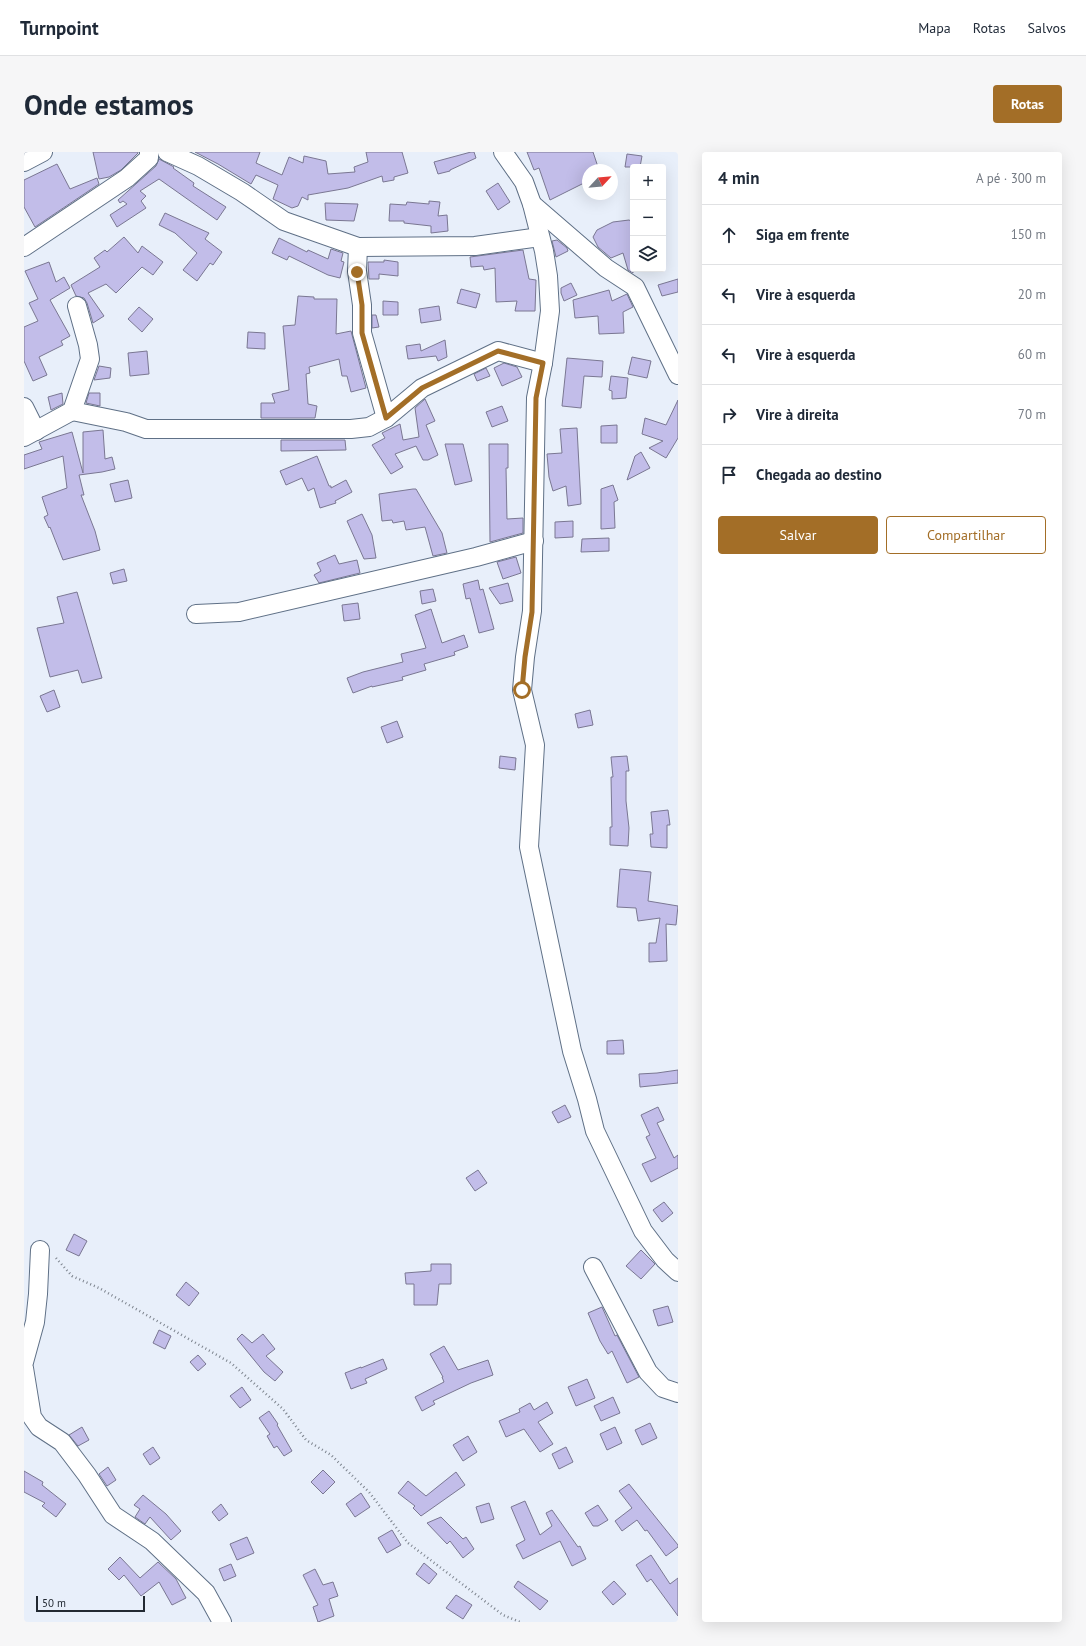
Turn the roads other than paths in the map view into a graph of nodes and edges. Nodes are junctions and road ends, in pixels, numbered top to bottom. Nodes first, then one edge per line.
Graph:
1 (43, 152) edge
2 (150, 152) edge
3 (167, 152) edge
4 (503, 152) edge
5 (24, 162) edge
6 (532, 204) junction
7 (540, 237) junction
8 (24, 247) edge
9 (358, 247) junction
10 (77, 306) dead end
11 (543, 363) junction
12 (678, 375) edge
13 (24, 407) edge
14 (72, 411) junction
15 (386, 418) junction
16 (30, 434) edge
17 (534, 542) junction
18 (196, 614) dead end
19 (40, 1250) road end
20 (593, 1268) dead end
21 (678, 1272) edge
22 (24, 1362) edge
23 (24, 1368) edge
24 (678, 1393) edge
25 (222, 1622) edge

1 - 5 street
2 - 8 street
3 - 9 street
4 - 6 street
6 - 7 street
6 - 12 street
7 - 9 street
7 - 11 street
9 - 15 street
10 - 14 street
11 - 15 street
11 - 17 street
13 - 16 street
14 - 15 street
14 - 16 street
17 - 18 street
17 - 21 street
19 - 22 street
20 - 24 street
23 - 25 street

